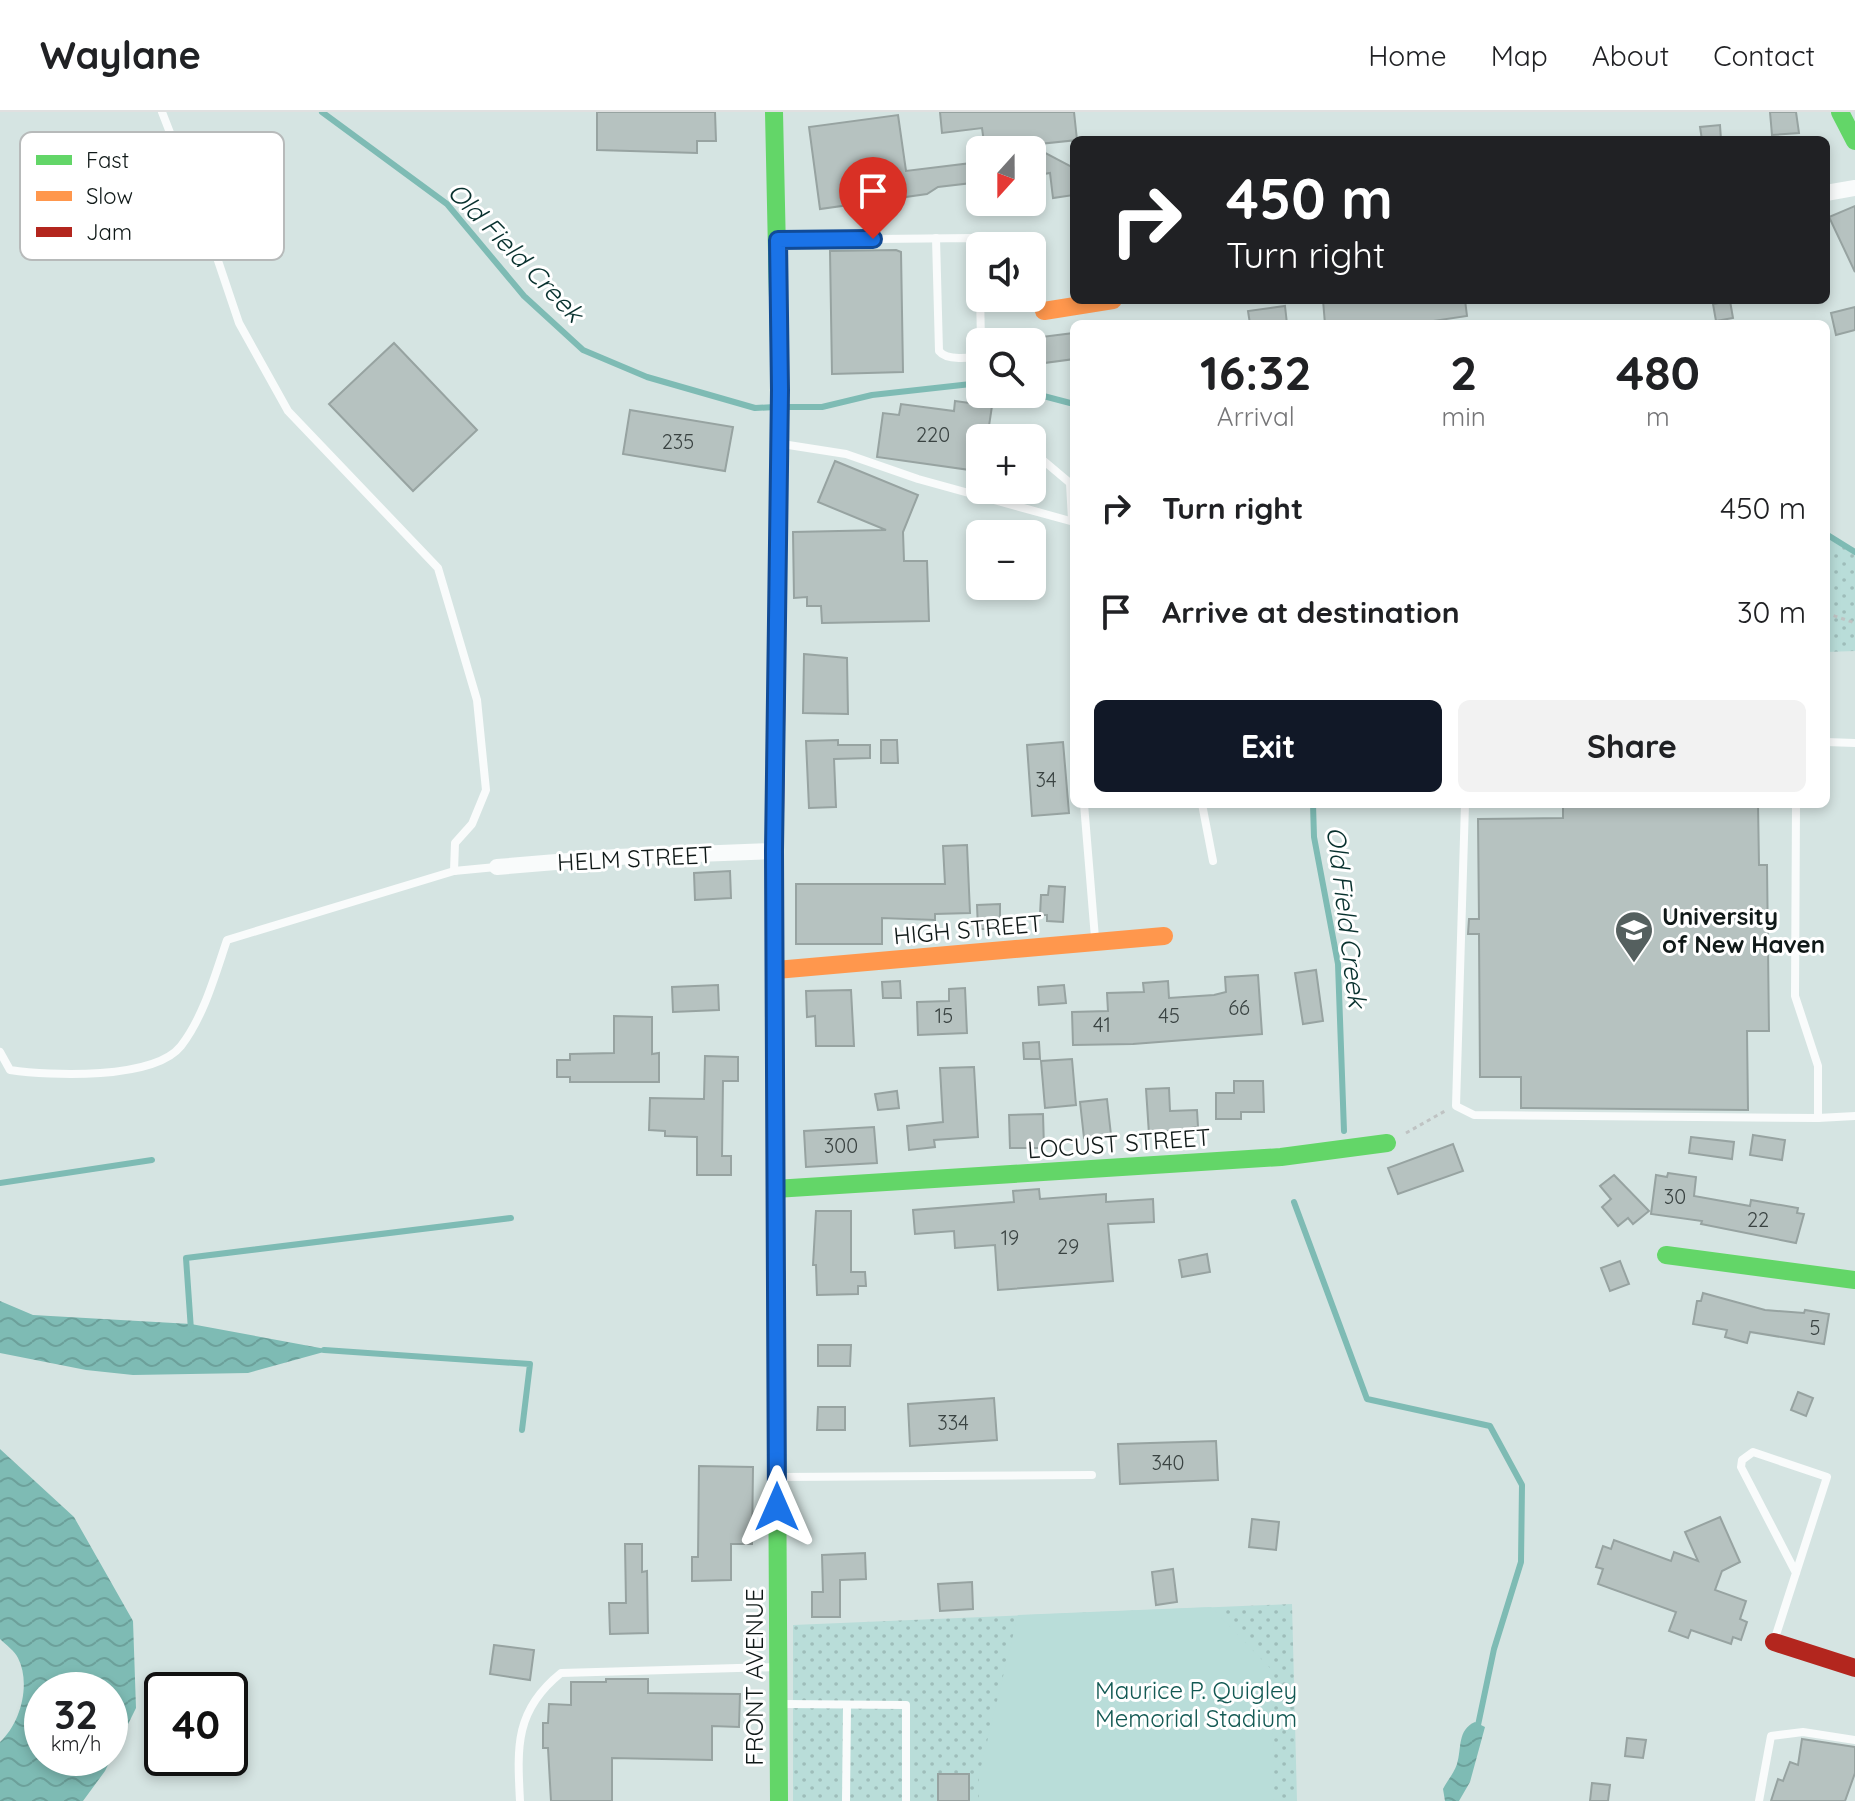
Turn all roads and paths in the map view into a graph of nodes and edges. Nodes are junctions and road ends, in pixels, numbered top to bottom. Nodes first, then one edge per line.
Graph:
1 (162, 112) edge
2 (774, 112) edge
3 (1840, 112) edge
4 (170, 132) edge
5 (1855, 141) edge
6 (1855, 188) edge
7 (1830, 192) edge
8 (936, 238) junction
9 (778, 240) junction
10 (218, 260) edge
11 (1088, 304) edge
12 (1046, 311) edge
13 (981, 328) edge
14 (966, 357) edge
15 (777, 443) junction
16 (1046, 463) edge
17 (1070, 483) edge
18 (1070, 520) edge
19 (1830, 614) edge
20 (1855, 623) edge
21 (1830, 742) edge
22 (1855, 743) edge
23 (1084, 808) edge
24 (1203, 808) edge
25 (1465, 808) edge
26 (1796, 808) edge
27 (774, 851) junction
28 (1213, 861) dead end
29 (497, 867) joint
30 (454, 871) junction
31 (1164, 936) dead end
32 (1095, 943) junction
33 (776, 970) junction
34 (0, 1052) edge
35 (1456, 1106) junction
36 (1855, 1116) edge
37 (1818, 1118) junction
38 (1387, 1143) joint
39 (775, 1189) junction
40 (1666, 1255) dead end
41 (1855, 1280) edge
42 (1092, 1475) dead end
43 (777, 1477) junction
44 (1796, 1573) junction
45 (1774, 1642) joint
46 (778, 1667) junction
47 (1855, 1668) edge
48 (778, 1704) junction
49 (847, 1705) junction
50 (1855, 1740) edge
51 (520, 1801) edge
52 (779, 1801) edge
53 (846, 1801) edge
54 (906, 1801) edge
55 (1759, 1801) edge

1 - 4 lane
2 - 9 street, FRONT AVENUE
3 - 5 street
6 - 7 street
8 - 9 lane
8 - 13 lane
8 - 14 lane
9 - 15 street, FRONT AVENUE
10 - 30 lane
11 - 12 street
15 - 18 lane
15 - 27 street, FRONT AVENUE
16 - 17 lane
19 - 20 path
21 - 22 lane
23 - 32 lane
24 - 28 lane
25 - 35 lane
26 - 37 lane
27 - 29 street, HELM STREET
27 - 33 street, FRONT AVENUE
29 - 30 lane
30 - 34 lane
31 - 32 street, HIGH STREET
32 - 33 street, HIGH STREET
33 - 39 street, FRONT AVENUE
35 - 37 lane
35 - 38 path
36 - 37 lane
38 - 39 street, LOCUST STREET
39 - 43 street, FRONT AVENUE
40 - 41 street
42 - 43 lane
43 - 46 street, FRONT AVENUE
44 - 44 lane
44 - 45 lane
45 - 47 street
46 - 48 street, FRONT AVENUE
46 - 51 lane
48 - 49 lane
48 - 52 street, FRONT AVENUE
49 - 53 lane
49 - 54 lane
50 - 55 lane

